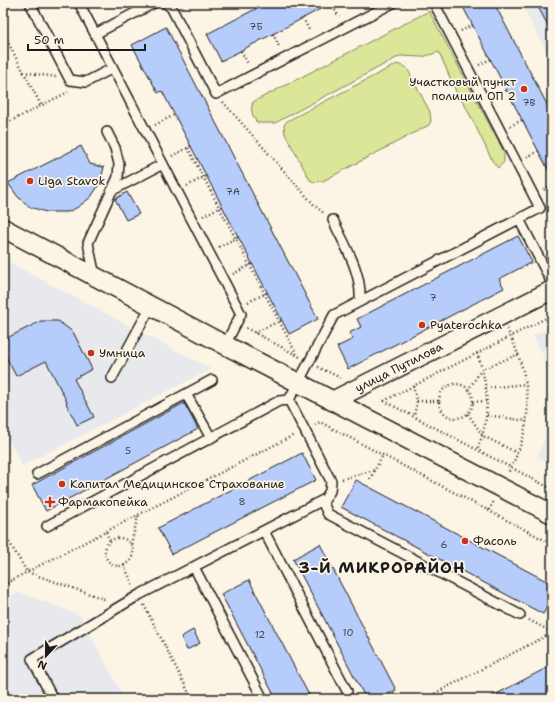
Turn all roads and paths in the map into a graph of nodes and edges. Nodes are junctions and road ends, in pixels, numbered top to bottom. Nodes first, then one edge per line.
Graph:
1 (30, 3) edge
2 (79, 3) edge
3 (154, 3) edge
4 (165, 3) edge
5 (332, 3) edge
6 (393, 3) edge
7 (434, 3) edge
8 (344, 28) junction
9 (3, 33) edge
10 (95, 34) junction
11 (113, 68) junction
12 (23, 72) junction
13 (70, 80) junction
14 (86, 82) junction
15 (216, 94) junction
16 (41, 105) junction
17 (174, 115) dead end
18 (7, 123) dead end
19 (145, 130) junction
20 (107, 132) dead end
21 (162, 163) junction
22 (205, 177) junction
23 (113, 190) junction
24 (177, 191) junction
25 (221, 207) junction
26 (519, 219) junction
27 (333, 220) joint
28 (193, 221) junction
29 (3, 228) edge
30 (237, 238) junction
31 (209, 252) junction
32 (251, 265) junction
33 (95, 276) junction
34 (223, 280) junction
35 (552, 283) edge
36 (552, 290) edge
37 (266, 293) junction
38 (360, 301) junction
39 (151, 306) junction
40 (238, 308) junction
41 (552, 315) edge
42 (501, 316) junction
43 (280, 321) junction
44 (236, 323) junction
45 (255, 333) junction
46 (510, 336) junction
47 (225, 345) junction
48 (477, 353) junction
49 (519, 354) junction
50 (297, 355) junction
51 (309, 362) junction
52 (482, 369) junction
53 (112, 378) dead end
54 (343, 379) dead end
55 (212, 380) dead end
56 (298, 383) junction
57 (526, 384) junction
58 (413, 386) junction
59 (486, 388) junction
60 (468, 390) junction
61 (186, 394) junction
62 (289, 400) junction
63 (332, 401) junction
64 (439, 401) junction
65 (486, 401) junction
66 (417, 402) junction
67 (473, 402) junction
68 (468, 414) junction
69 (487, 415) junction
70 (414, 417) junction
71 (527, 421) junction
72 (304, 430) junction
73 (483, 436) junction
74 (211, 438) junction
75 (477, 450) junction
76 (518, 453) junction
77 (383, 455) junction
78 (511, 468) junction
79 (374, 470) junction
80 (37, 474) dead end
81 (370, 479) dead end
82 (331, 481) junction
83 (552, 489) edge
84 (322, 501) junction
85 (552, 514) edge
86 (138, 516) junction
87 (47, 526) dead end
88 (264, 531) junction
89 (3, 532) edge
90 (106, 532) junction
91 (110, 541) junction
92 (552, 544) edge
93 (131, 545) junction
94 (124, 565) junction
95 (194, 567) junction
96 (28, 572) junction
97 (3, 585) edge
98 (139, 595) junction
99 (114, 597) dead end
100 (520, 615) joint
101 (552, 632) edge
102 (347, 691) dead end
103 (53, 699) edge
104 (192, 699) edge
105 (263, 699) edge
106 (424, 699) edge

1 - 13 lane
2 - 10 lane
3 - 10 lane
4 - 15 lane
5 - 8 path
6 - 8 lane
7 - 26 lane
8 - 15 lane
9 - 12 path
10 - 11 lane
11 - 14 lane
11 - 19 lane
12 - 13 path
12 - 16 path
13 - 14 lane
14 - 16 path
15 - 27 path
16 - 18 path
17 - 19 path
19 - 21 lane
20 - 23 lane
21 - 22 path
21 - 23 lane
21 - 24 lane
22 - 24 path
22 - 25 path
23 - 33 lane
24 - 28 lane
25 - 28 path
25 - 30 path
26 - 35 lane
26 - 38 lane
27 - 38 lane
28 - 31 lane
29 - 33 street
30 - 31 path
30 - 32 path
31 - 34 lane
32 - 34 path
32 - 37 path
33 - 39 street
34 - 40 lane
36 - 42 street, улица Путилова
37 - 40 path
37 - 43 path
38 - 51 lane
39 - 47 street
39 - 53 lane
40 - 44 lane
41 - 46 path
42 - 46 path
42 - 63 street, улица Путилова
43 - 45 path
43 - 50 path
44 - 45 path
44 - 47 lane
45 - 50 path
46 - 48 path
46 - 49 path
47 - 56 street
48 - 52 path
48 - 58 path
49 - 52 path
49 - 57 path
50 - 51 path
51 - 54 path
51 - 56 lane
52 - 59 path
52 - 60 path
55 - 61 lane
56 - 62 lane
56 - 63 street
57 - 59 path
57 - 71 path
58 - 66 path
58 - 70 path
59 - 65 path
60 - 64 path
60 - 67 path
61 - 74 lane
61 - 80 lane
62 - 72 lane
62 - 74 lane
63 - 85 street
64 - 66 path
64 - 68 path
65 - 67 path
65 - 69 path
66 - 70 path
67 - 68 path
68 - 73 path
69 - 71 path
69 - 73 path
70 - 75 path
71 - 76 path
72 - 77 path
72 - 82 lane
72 - 86 path
73 - 75 path
73 - 76 path
74 - 87 lane
75 - 78 path
76 - 78 path
77 - 79 path
77 - 92 path
78 - 83 path
79 - 81 path
79 - 82 path
82 - 84 lane
84 - 88 lane
84 - 100 lane
86 - 90 path
86 - 93 path
88 - 95 lane
88 - 102 lane
89 - 96 path
90 - 91 path
90 - 96 path
91 - 93 path
91 - 94 path
93 - 94 path
94 - 98 path
95 - 98 lane
95 - 105 lane
96 - 97 path
96 - 99 path
98 - 103 lane
98 - 104 path
100 - 101 path
101 - 106 path

